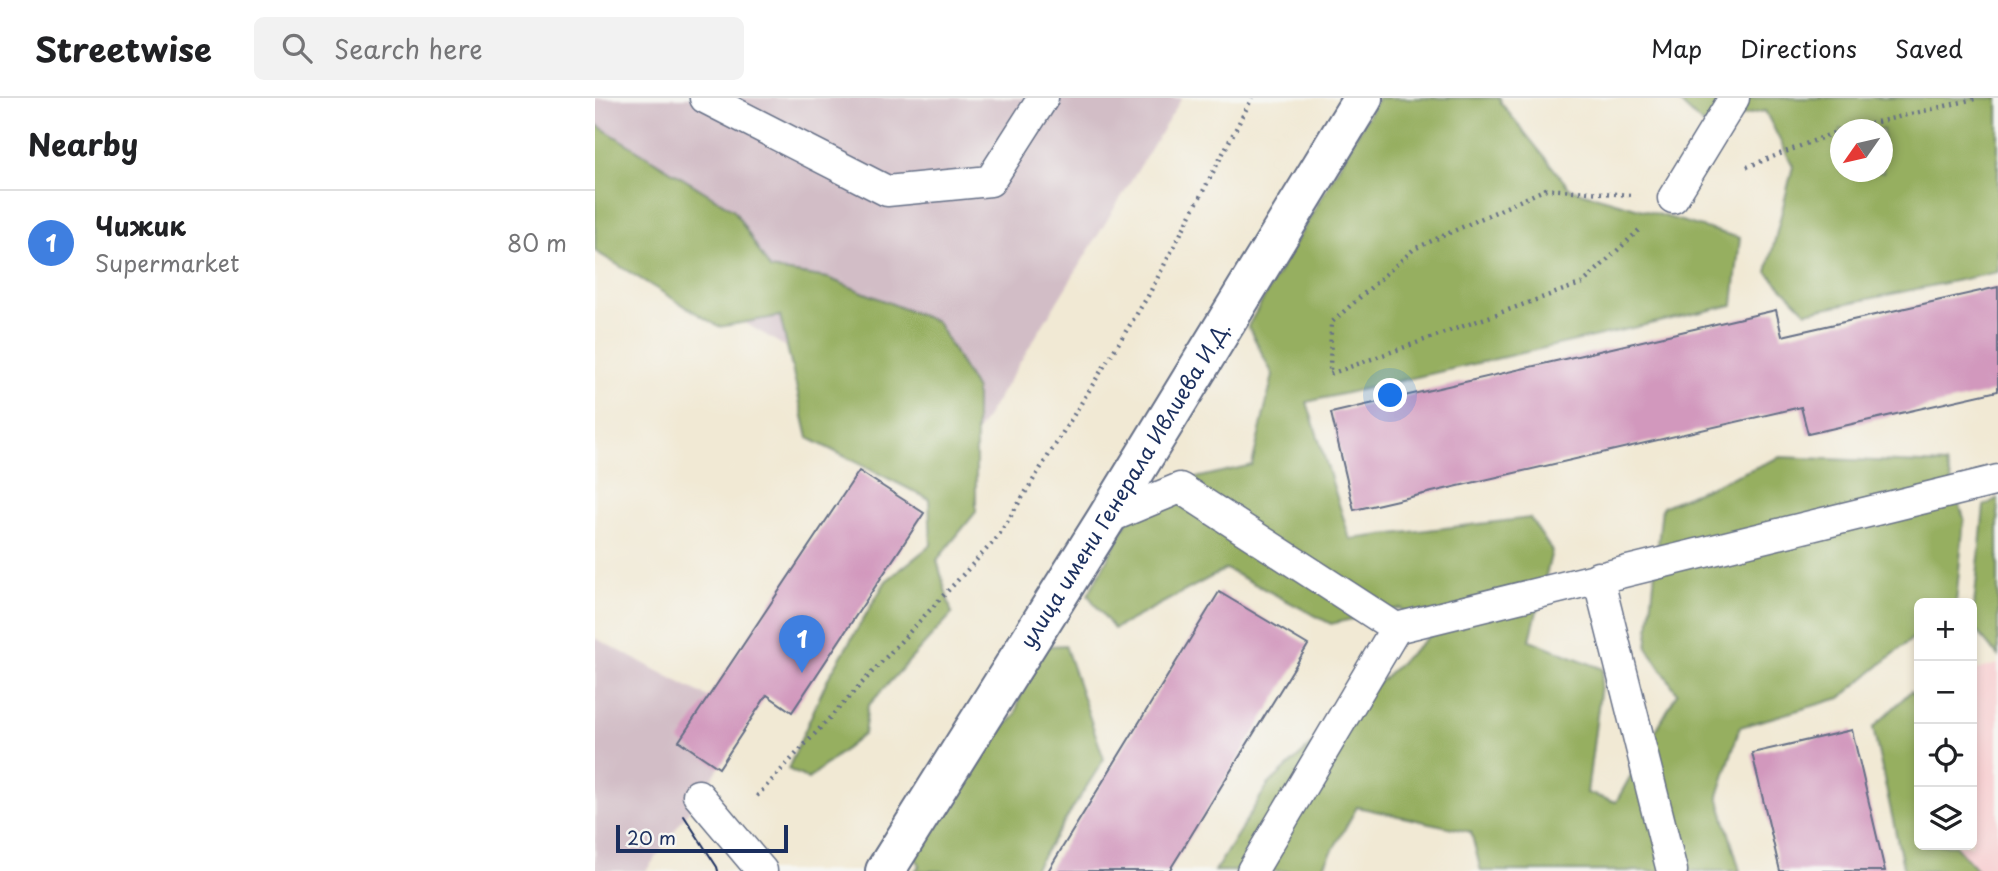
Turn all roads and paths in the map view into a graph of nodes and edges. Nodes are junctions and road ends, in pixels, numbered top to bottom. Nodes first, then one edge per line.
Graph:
1 (705, 98) edge
2 (1043, 98) edge
3 (1252, 98) edge
4 (1363, 98) edge
5 (1734, 98) edge
6 (1979, 98) edge
7 (1889, 119) edge
8 (1830, 135) edge
9 (1745, 168) dead end
10 (1673, 198) junction
11 (1998, 480) edge
12 (1106, 519) junction
13 (1598, 577) junction
14 (1396, 628) junction
15 (698, 795) dead end
16 (727, 829) junction
17 (762, 871) edge
18 (885, 871) edge
19 (1252, 871) edge
20 (1672, 871) edge

1 - 2 lane
3 - 16 path
4 - 12 street, улица имени Генерала Ивлиева И.Д.
5 - 10 lane
6 - 7 path
8 - 9 path
10 - 10 path
11 - 13 lane
12 - 14 lane
12 - 18 street, улица имени Генерала Ивлиева И.Д.
13 - 14 lane
13 - 20 lane
14 - 19 lane
15 - 16 lane
16 - 17 lane

